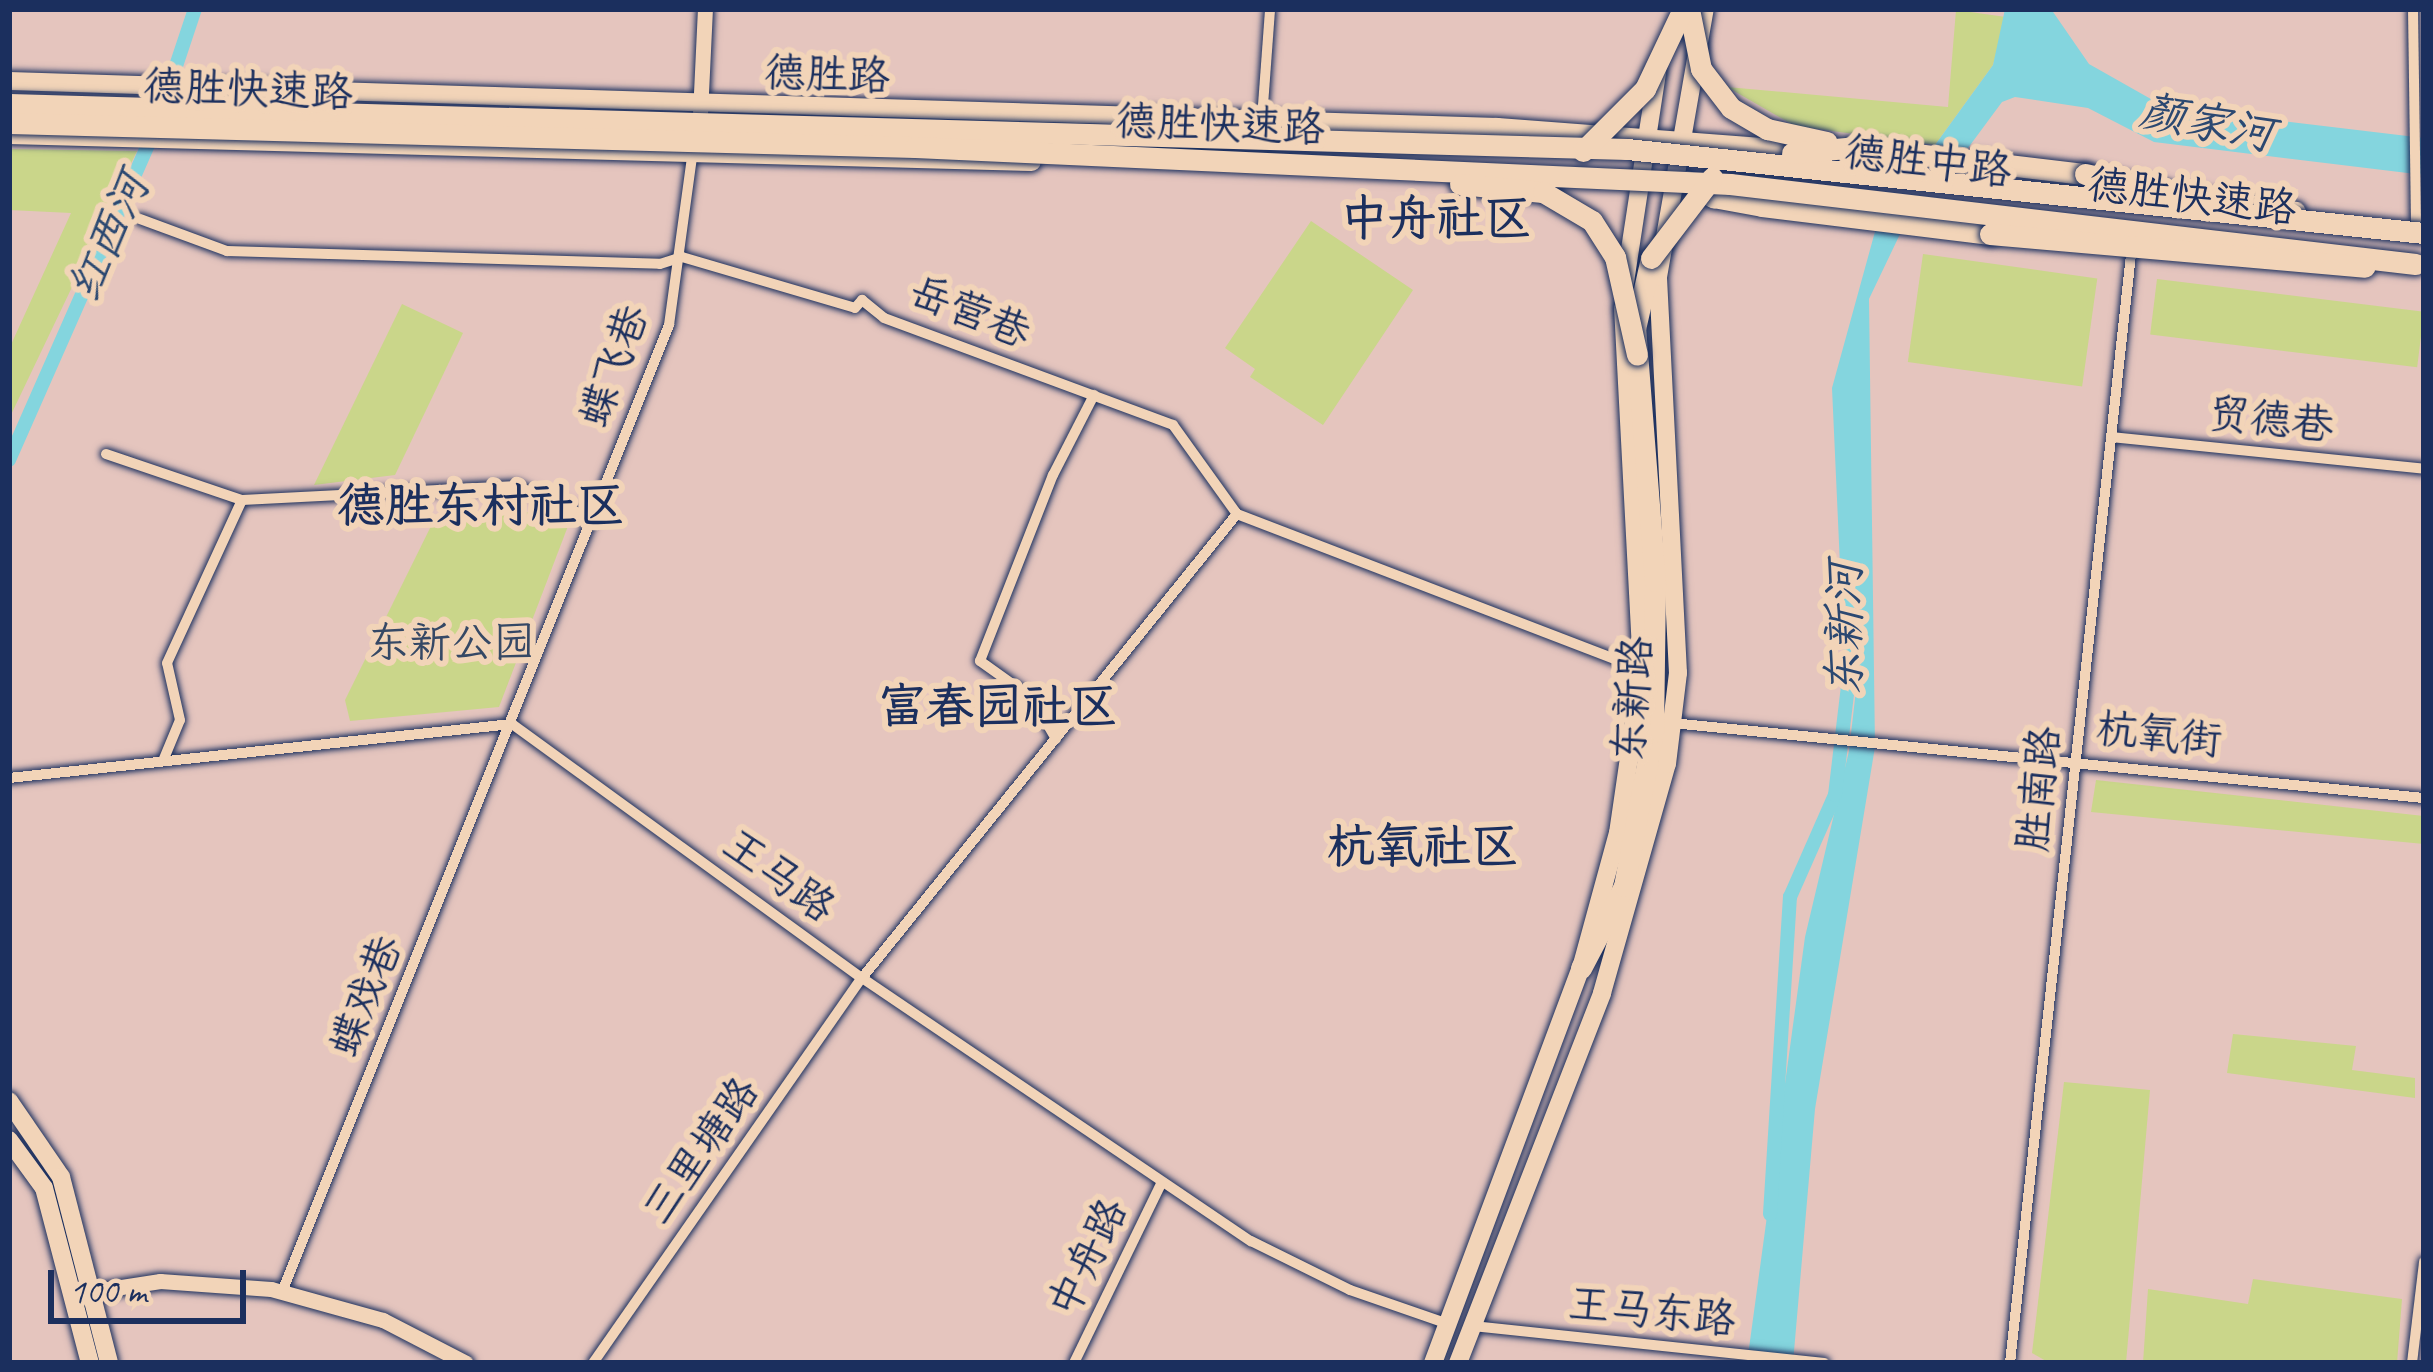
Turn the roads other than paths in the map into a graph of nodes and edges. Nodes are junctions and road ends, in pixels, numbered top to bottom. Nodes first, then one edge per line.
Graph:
1 (705, 9) edge
2 (1270, 9) edge
3 (1670, 9) edge
4 (1686, 9) edge
5 (1706, 9) edge
6 (2413, 9) edge
7 (9, 81) edge
8 (9, 104) edge
9 (701, 106) junction
10 (1262, 122) junction
11 (9, 123) edge
12 (9, 135) edge
13 (1642, 136) junction
14 (1681, 137) junction
15 (1857, 147) junction
16 (692, 156) junction
17 (1126, 161) junction
18 (1639, 171) junction
19 (1676, 174) junction
20 (1468, 184) junction
21 (2269, 215) junction
22 (140, 219) dead end
23 (2134, 222) junction
24 (2421, 248) edge
25 (682, 257) junction
26 (1637, 355) junction
27 (1094, 395) junction
28 (2111, 436) junction
29 (106, 454) dead end
30 (2424, 469) edge
31 (242, 500) junction
32 (1238, 514) junction
33 (593, 519) junction
34 (1642, 669) junction
35 (1672, 723) junction
36 (512, 724) junction
37 (1056, 739) junction
38 (2075, 759) junction
39 (163, 761) junction
40 (9, 778) edge
41 (2424, 798) edge
42 (1582, 968) junction
43 (862, 978) junction
44 (9, 1101) edge
45 (9, 1140) edge
46 (1162, 1182) junction
47 (2424, 1262) edge
48 (89, 1292) junction
49 (282, 1292) junction
50 (1448, 1324) junction
51 (1473, 1326) junction
52 (1810, 1361) edge
53 (90, 1363) edge
54 (109, 1363) edge
55 (466, 1363) edge
56 (593, 1363) edge
57 (1074, 1363) edge
58 (1433, 1363) edge
59 (1458, 1363) edge
60 (1824, 1363) edge
61 (2010, 1363) edge
62 (2412, 1363) edge

1 - 9 street
2 - 10 street
3 - 13 main road, 东新路
4 - 15 highway, bridge
4 - 20 highway, bridge
5 - 14 main road, 东新路
6 - 24 street
7 - 9 main road, 德胜路
8 - 21 highway, 德胜快速路, bridge
9 - 10 main road, 德胜路
9 - 16 street
10 - 13 main road, 德胜路
11 - 17 highway, 德胜快速路, bridge
12 - 16 main road, 德胜路
13 - 14 main road, 德胜中路
13 - 18 main road, 东新路
14 - 19 main road, 东新路
14 - 24 main road, 德胜中路
15 - 21 highway, bridge
15 - 26 highway, bridge
16 - 18 main road, 德胜路
16 - 25 street, 蝶飞巷
17 - 20 highway, bridge
17 - 24 highway, 德胜快速路, bridge
18 - 19 main road, 德胜中路
18 - 34 main road, 东新路
19 - 23 main road, 德胜中路, bridge
19 - 24 highway, bridge
19 - 35 main road, 东新路
20 - 26 highway, bridge
21 - 24 highway, 德胜快速路, bridge
22 - 25 street, 岳营巷
23 - 24 main road, 德胜中路
23 - 28 street, 胜南路
25 - 27 street, 岳营巷
25 - 33 street, 蝶飞巷
26 - 42 highway
27 - 32 street, 岳营巷
27 - 37 street
28 - 30 street, 贸德巷
28 - 38 street, 胜南路
29 - 31 street
31 - 33 street
31 - 39 street
32 - 34 street
32 - 37 street, 三里塘路
33 - 36 street, 蝶飞巷
34 - 42 main road, 东新路
35 - 38 street, 杭氧街
35 - 51 main road, 东新路
36 - 39 street
36 - 43 street, 王马路
36 - 49 street, 蝶戏巷
37 - 43 street, 三里塘路
38 - 41 street, 杭氧街
38 - 61 street, 胜南路
39 - 40 street
42 - 50 main road, 东新路
43 - 46 street, 王马路
43 - 56 street, 三里塘路
44 - 48 main road
45 - 53 main road
46 - 50 street, 王马路
46 - 57 street, 中舟路
47 - 62 street
48 - 49 street
48 - 54 main road
49 - 55 street
50 - 58 main road, 东新路
51 - 52 street, 王马东路
51 - 59 main road, 东新路
52 - 60 street, 王马东路

